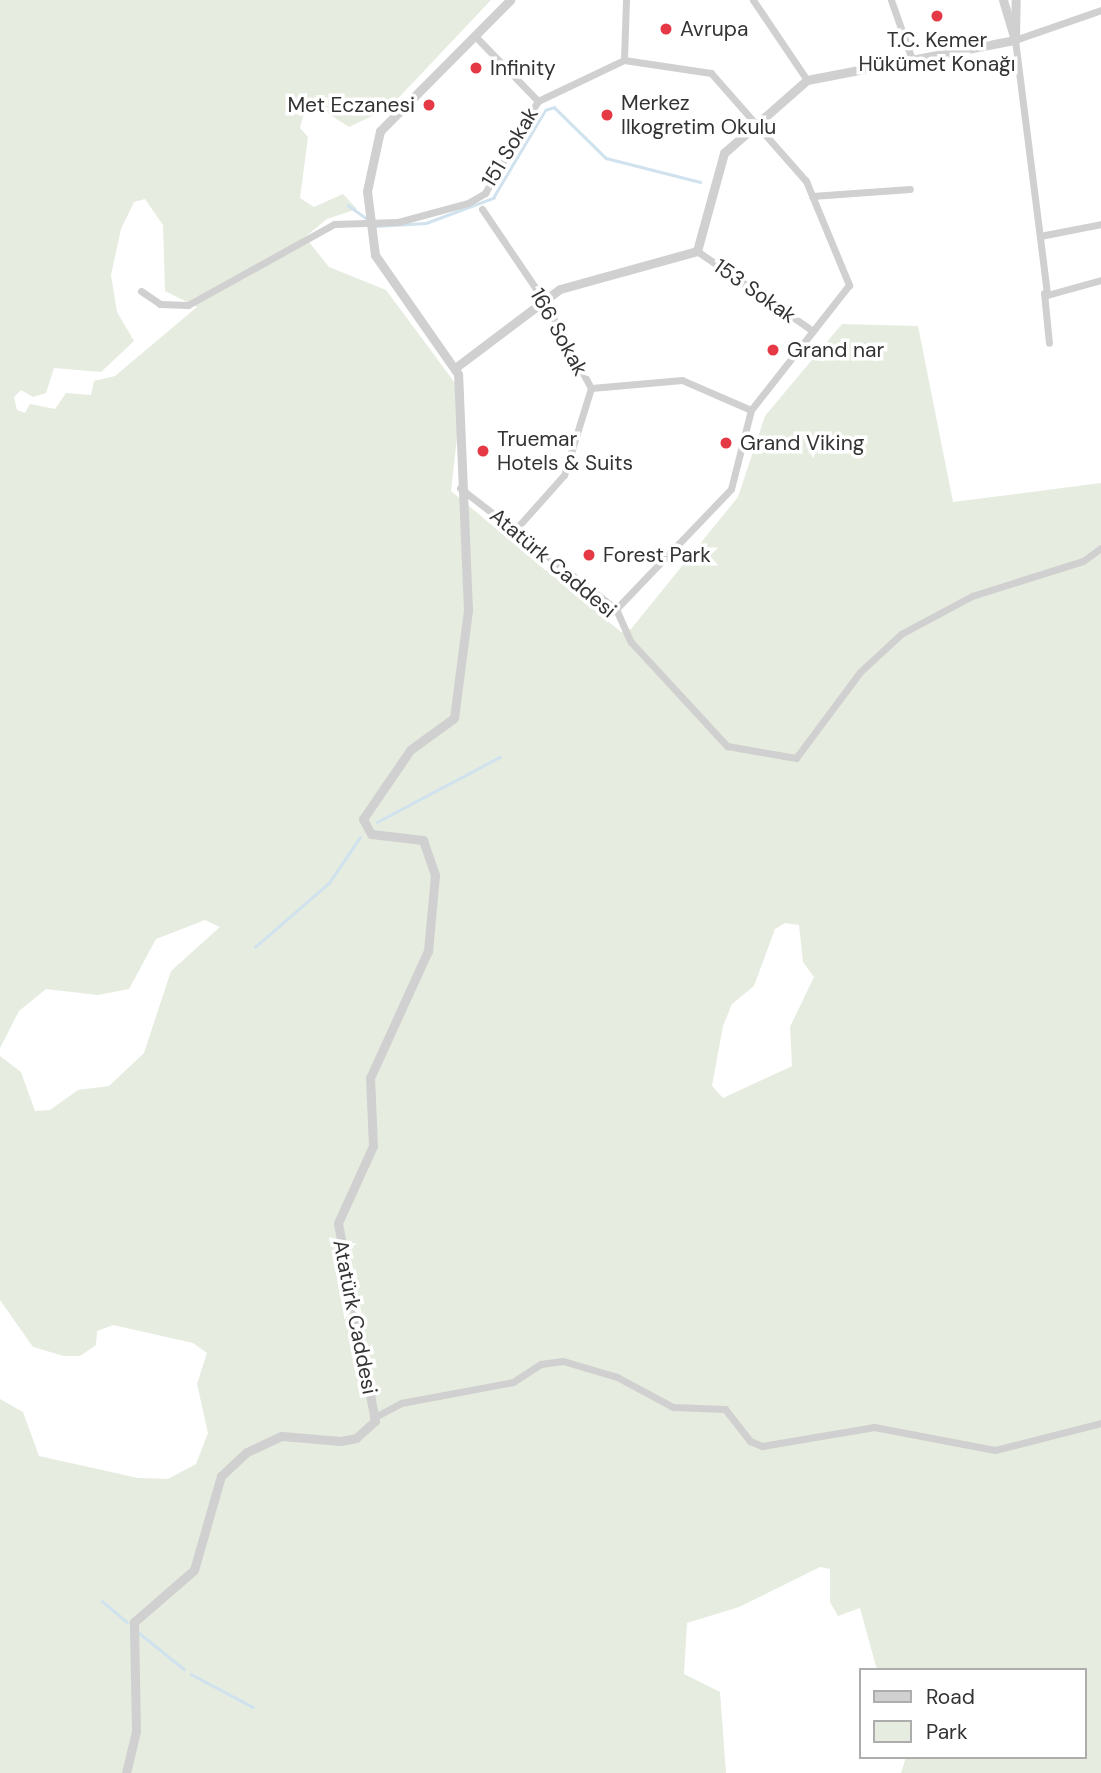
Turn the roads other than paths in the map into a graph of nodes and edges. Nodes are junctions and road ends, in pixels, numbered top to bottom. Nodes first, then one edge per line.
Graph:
1 (509, 0) edge
2 (626, 0) edge
3 (753, 0) edge
4 (891, 0) edge
5 (1003, 0) edge
6 (1016, 0) edge
7 (1101, 10) edge
8 (475, 36) junction
9 (1015, 40) junction
10 (624, 60) junction
11 (914, 64) junction
12 (807, 80) junction
13 (538, 100) junction
14 (754, 122) junction
15 (910, 189) dead end
16 (812, 196) junction
17 (482, 209) dead end
18 (368, 220) junction
19 (1101, 224) edge
20 (1040, 236) junction
21 (697, 251) junction
22 (1101, 280) edge
23 (141, 291) dead end
24 (1045, 294) junction
25 (543, 299) junction
26 (813, 331) junction
27 (1049, 344) dead end
28 (455, 368) junction
29 (591, 388) junction
30 (751, 410) junction
31 (460, 487) junction
32 (516, 530) junction
33 (1101, 548) edge
34 (616, 609) junction
35 (374, 1417) junction
36 (1101, 1423) edge
37 (126, 1773) edge

1 - 8 street, Atatürk Caddesi
2 - 10 street
3 - 12 street
4 - 11 street
5 - 9 street
6 - 9 street
7 - 9 street
8 - 13 street
8 - 18 street, Atatürk Caddesi
9 - 11 street
9 - 20 street
10 - 13 street, 151 Sokak
10 - 14 street
11 - 12 street
12 - 14 street
13 - 18 street, 151 Sokak
14 - 16 street
14 - 21 street
15 - 16 street
16 - 26 street
17 - 25 street, 166 Sokak
18 - 23 street, 151 Sokak
18 - 28 street, Atatürk Caddesi
19 - 20 street
20 - 24 street
21 - 25 street
21 - 26 street, 153 Sokak
22 - 24 street
24 - 27 street
25 - 28 street
25 - 29 street, 166 Sokak
26 - 30 street
28 - 31 street, Atatürk Caddesi
29 - 30 street
29 - 32 street, 166 Sokak
30 - 34 street
31 - 32 street, Atatürk Caddesi
31 - 35 street, Atatürk Caddesi
32 - 34 street, Atatürk Caddesi
33 - 34 street, Atatürk Caddesi
35 - 36 street
35 - 37 street, Atatürk Caddesi

